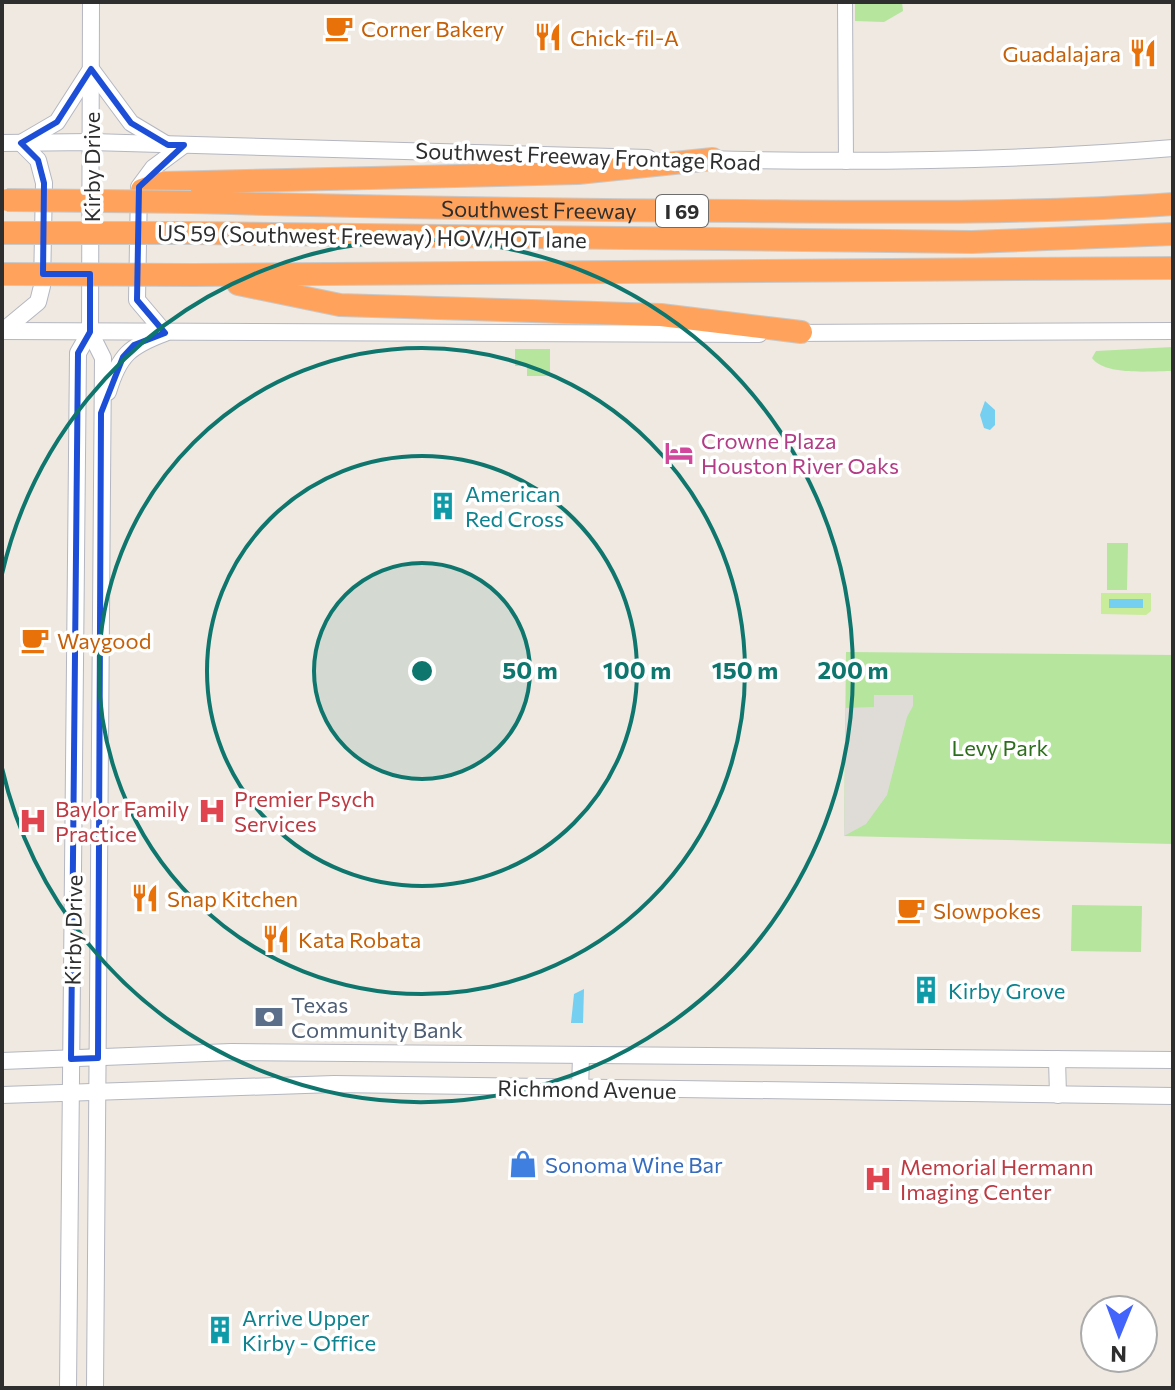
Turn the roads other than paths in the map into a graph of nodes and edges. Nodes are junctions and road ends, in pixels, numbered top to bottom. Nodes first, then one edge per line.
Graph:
1 (91, 2) edge
2 (845, 2) edge
3 (91, 69) junction
4 (91, 142) junction
5 (2, 143) edge
6 (21, 143) junction
7 (176, 145) junction
8 (1173, 148) edge
9 (713, 159) junction
10 (846, 162) junction
11 (190, 192) junction
12 (2, 200) edge
13 (1173, 204) edge
14 (2, 233) edge
15 (1173, 234) edge
16 (1173, 268) edge
17 (2, 274) edge
18 (194, 275) junction
19 (3, 331) edge
20 (1173, 331) edge
21 (90, 332) junction
22 (801, 332) junction
23 (165, 333) junction
24 (101, 413) junction
25 (581, 1056) junction
26 (98, 1058) junction
27 (71, 1059) junction
28 (1057, 1059) junction
29 (1173, 1060) edge
30 (2, 1061) edge
31 (580, 1090) junction
32 (71, 1093) junction
33 (97, 1093) junction
34 (2, 1095) edge
35 (1058, 1095) junction
36 (1173, 1096) edge
37 (68, 1388) edge
38 (95, 1388) edge

1 - 3 main road, Kirby Drive
2 - 10 street
3 - 4 main road, Kirby Drive
3 - 6 main road
3 - 7 main road
4 - 6 main road, Southwest Freeway Frontage Road
4 - 7 main road, Southwest Freeway Frontage Road
4 - 21 main road, Kirby Drive
5 - 6 main road, Southwest Freeway Frontage Road
6 - 19 main road
7 - 9 main road, Southwest Freeway Frontage Road
7 - 23 main road
8 - 10 main road, Southwest Freeway Frontage Road
9 - 10 main road, Southwest Freeway Frontage Road
9 - 11 highway
11 - 12 highway, Southwest Freeway / I 69, bridge
11 - 13 highway, Southwest Freeway / I 69
14 - 15 highway, US 59 (Southwest Freeway) HOV/HOT lane, bridge
16 - 18 highway
17 - 18 highway, bridge
18 - 22 highway
19 - 21 main road
20 - 22 main road
21 - 23 main road
21 - 24 main road, Kirby Drive
21 - 27 main road, Kirby Drive
22 - 23 main road
23 - 24 main road
24 - 26 main road, Kirby Drive
25 - 26 main road, Richmond Avenue
25 - 28 main road, Richmond Avenue
25 - 31 main road
26 - 27 main road, Richmond Avenue
26 - 33 main road, Kirby Drive
27 - 30 main road, Richmond Avenue
27 - 32 main road, Kirby Drive
28 - 29 main road, Richmond Avenue
28 - 35 main road
31 - 33 main road, Richmond Avenue
31 - 35 main road, Richmond Avenue
32 - 33 main road, Richmond Avenue
32 - 34 main road, Richmond Avenue
32 - 37 main road, Kirby Drive
33 - 38 main road, Kirby Drive
35 - 36 main road, Richmond Avenue

